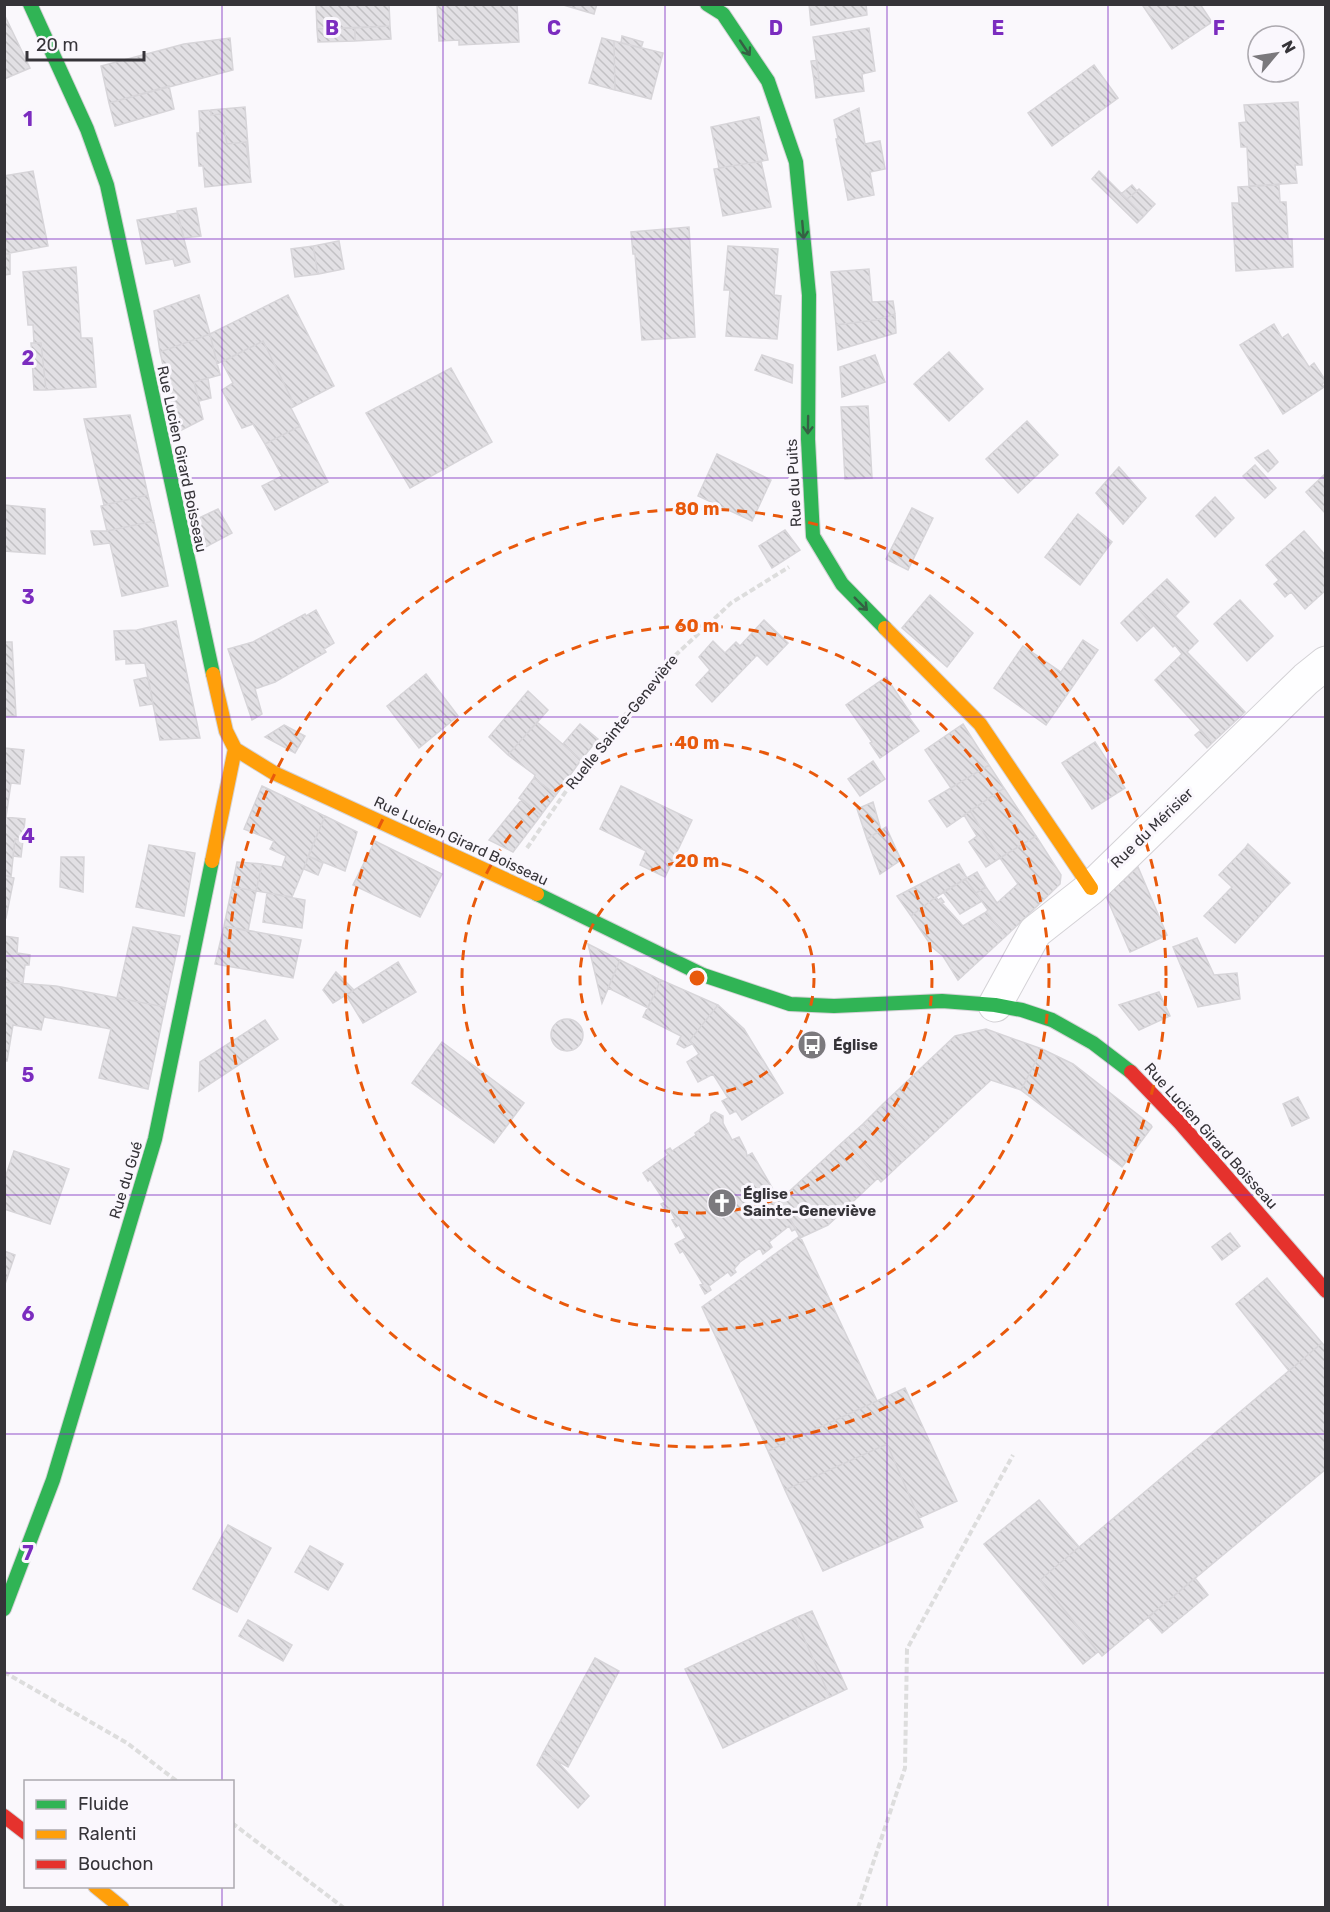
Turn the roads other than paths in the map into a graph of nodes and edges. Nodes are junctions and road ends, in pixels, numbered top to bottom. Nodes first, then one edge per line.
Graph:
1 (30, 4) edge
2 (707, 4) edge
3 (1326, 663) edge
4 (235, 749) junction
5 (1091, 888) junction
6 (995, 1005) junction
7 (1326, 1291) edge
8 (4, 1609) edge
9 (4, 1816) edge
10 (24, 1831) edge
11 (96, 1888) edge
12 (122, 1908) edge

1 - 4 street, Rue Lucien Girard Boisseau
2 -> 5 street, Rue du Puits
3 - 5 street, Rue du Mérisier
4 - 6 street, Rue Lucien Girard Boisseau
4 - 8 street, Rue du Gué
5 - 6 street, Rue du Mérisier
6 - 7 street, Rue Lucien Girard Boisseau
9 - 10 street
11 - 12 street

